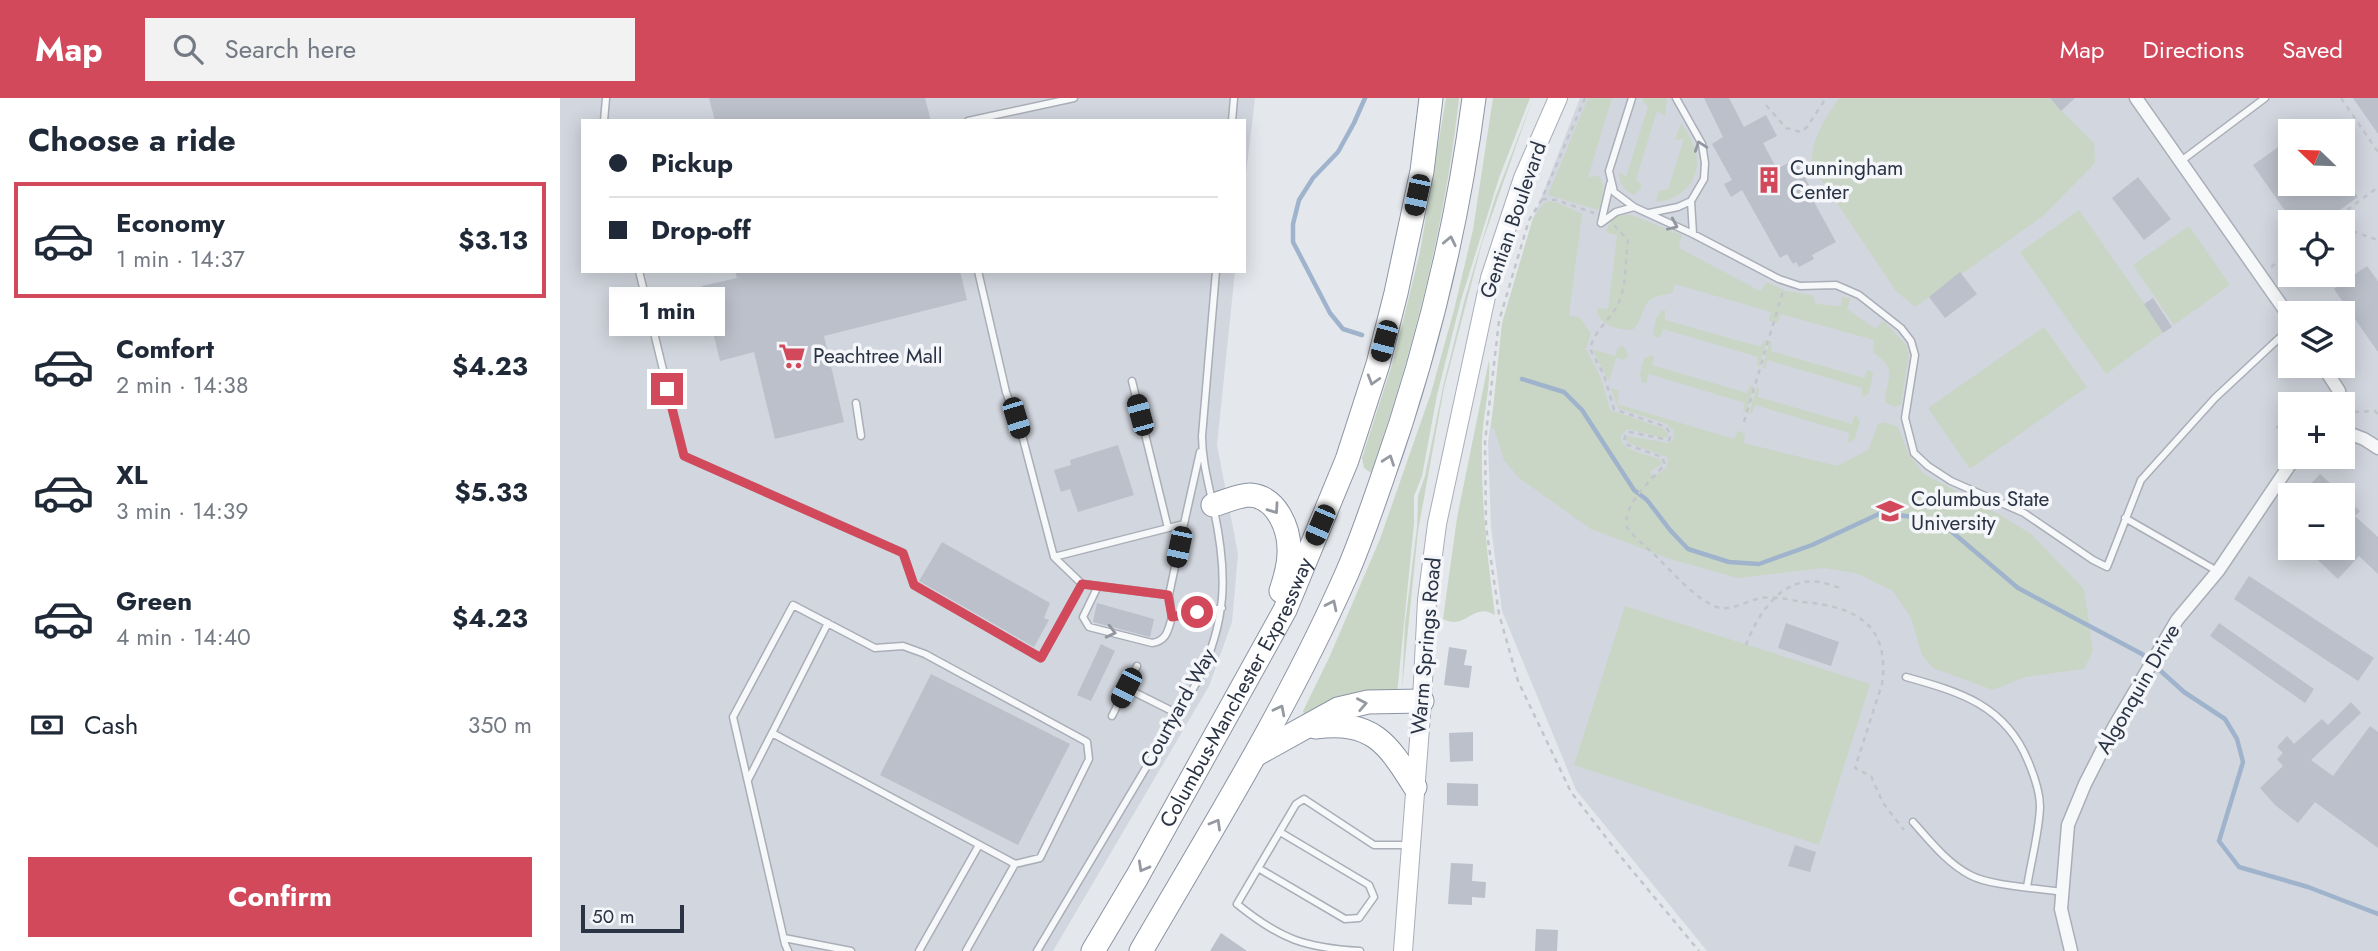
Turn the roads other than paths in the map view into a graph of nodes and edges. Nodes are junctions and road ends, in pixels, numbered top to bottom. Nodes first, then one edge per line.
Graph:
1 (606, 98) edge
2 (1074, 98) edge
3 (1234, 98) edge
4 (1431, 98) edge
5 (1474, 98) edge
6 (1558, 98) edge
7 (1632, 98) edge
8 (1676, 98) edge
9 (2136, 98) edge
10 (2264, 98) edge
11 (604, 119) edge
12 (977, 119) edge
13 (1232, 119) edge
14 (2181, 162) junction
15 (1610, 182) junction
16 (1691, 201) junction
17 (1634, 207) junction
18 (1647, 214) junction
19 (1693, 234) junction
20 (639, 273) edge
21 (978, 273) edge
22 (1216, 273) edge
23 (2278, 301) edge
24 (2278, 339) edge
25 (1475, 344) joint
26 (1132, 382) dead end
27 (856, 403) dead end
28 (861, 436) dead end
29 (2355, 436) edge
30 (1202, 447) junction
31 (2378, 447) edge
32 (2287, 469) edge
33 (1213, 505) junction
34 (2125, 518) junction
35 (1184, 524) junction
36 (1168, 528) junction
37 (1054, 557) junction
38 (2218, 571) junction
39 (1082, 584) junction
40 (1098, 586) junction
41 (1168, 595) junction
42 (1222, 608) junction
43 (1172, 617) junction
44 (828, 623) junction
45 (1267, 643) junction
46 (1137, 666) dead end
47 (1906, 677) dead end
48 (1126, 688) junction
49 (1422, 701) junction
50 (1178, 714) junction
51 (1112, 716) dead end
52 (1305, 728) junction
53 (772, 733) junction
54 (1257, 754) junction
55 (748, 780) junction
56 (1415, 787) junction
57 (1913, 822) dead end
58 (1280, 832) junction
59 (979, 845) junction
60 (1411, 845) junction
61 (1015, 864) junction
62 (1258, 868) junction
63 (2027, 887) junction
64 (2063, 892) junction
65 (784, 939) junction
66 (788, 951) edge
67 (851, 951) edge
68 (919, 951) edge
69 (967, 951) edge
70 (1037, 951) edge
71 (1093, 951) edge
72 (1141, 951) edge
73 (1360, 951) edge
74 (1403, 951) edge
75 (2071, 951) edge

1 - 11 lane
2 - 12 lane
3 - 13 lane
4 -> 45 highway, Columbus-Manchester Expressway
54 -> 5 highway, Columbus-Manchester Expressway
6 - 25 main road, Gentian Boulevard
7 - 15 lane
16 -> 8 lane
9 - 14 street
10 - 14 lane
14 - 23 street
15 - 17 lane
15 - 17 lane
16 - 18 lane
16 - 19 lane
17 - 18 lane
18 -> 19 lane
19 - 34 lane
20 - 39 lane
21 - 37 lane
22 - 30 lane, Courtyard Way
24 - 34 lane
25 - 49 main road, Warm Springs Road
26 - 36 lane
27 - 28 lane
29 - 31 street
30 - 33 lane, Courtyard Way
30 - 35 lane
32 - 38 street, Algonquin Drive
33 - 42 lane, Courtyard Way
33 -> 45 highway
34 - 38 lane
35 - 36 lane
35 - 41 lane
36 - 37 lane
37 - 39 lane
38 - 64 street, Algonquin Drive
39 - 40 lane
40 - 41 lane
40 -> 43 lane
41 - 43 lane
42 - 43 lane
42 - 50 lane, Courtyard Way
44 - 53 lane
44 - 55 lane
44 - 61 lane
45 -> 71 highway, Columbus-Manchester Expressway
46 - 48 lane
47 - 63 lane
48 - 50 lane
48 - 51 lane
52 -> 49 highway
49 - 56 main road, Warm Springs Road
50 - 70 lane, Courtyard Way
52 - 54 highway
52 - 56 highway
53 - 55 lane
53 - 59 lane
72 -> 54 highway, Columbus-Manchester Expressway
55 - 65 lane
56 - 60 main road, Warm Springs Road
57 - 63 lane
58 - 60 lane
58 - 62 lane
58 - 62 lane
59 - 61 lane
59 - 68 lane
60 - 74 main road, Warm Springs Road
61 - 69 lane
62 - 73 lane
63 - 64 lane
64 - 75 street, Algonquin Drive
65 - 66 lane
65 - 67 lane

